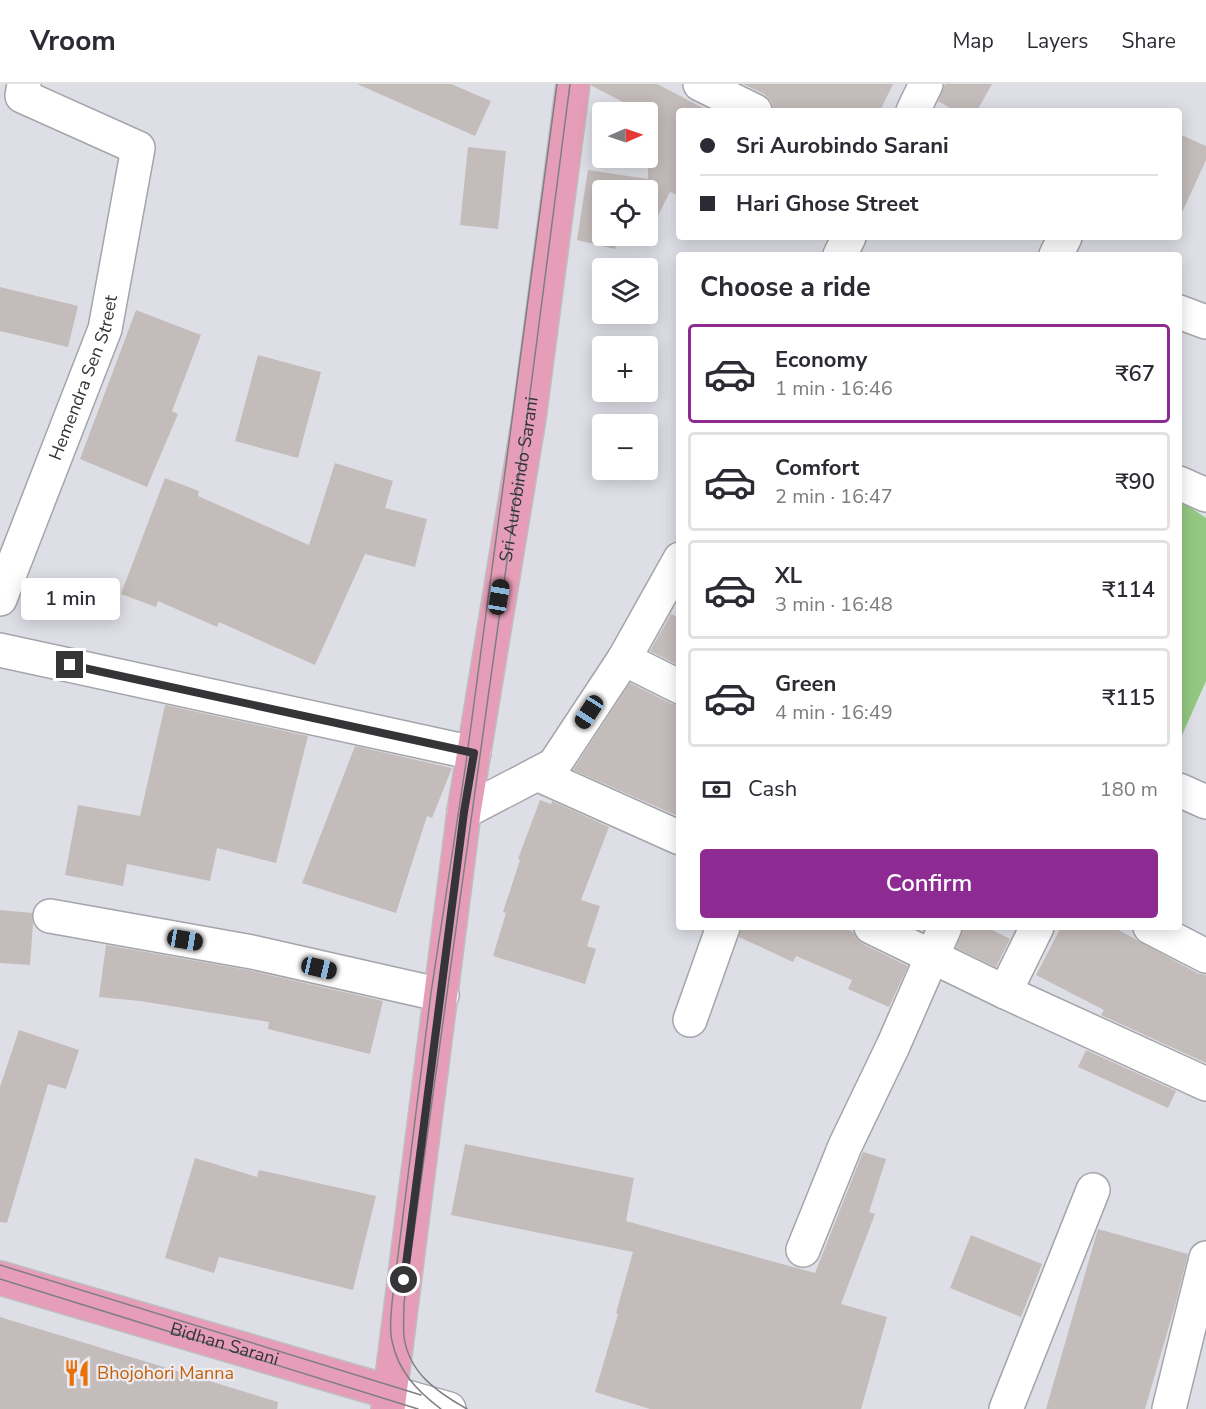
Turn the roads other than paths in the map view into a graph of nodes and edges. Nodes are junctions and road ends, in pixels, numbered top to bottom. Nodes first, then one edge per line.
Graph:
1 (24, 84) edge
2 (573, 84) edge
3 (700, 84) edge
4 (926, 84) edge
5 (749, 108) edge
6 (914, 108) edge
7 (1182, 313) edge
8 (1206, 322) edge
9 (1182, 484) edge
10 (1206, 495) edge
11 (676, 566) edge
12 (0, 599) edge
13 (0, 650) edge
14 (624, 659) junction
15 (676, 685) edge
16 (474, 753) junction
17 (537, 774) junction
18 (1182, 791) edge
19 (1206, 802) edge
20 (464, 812) junction
21 (676, 836) edge
22 (50, 916) dead end
23 (722, 930) edge
24 (877, 930) edge
25 (944, 930) edge
26 (1036, 930) edge
27 (1156, 930) edge
28 (931, 956) junction
29 (1206, 956) edge
30 (1005, 992) junction
31 (442, 995) junction
32 (690, 1020) dead end
33 (1206, 1084) edge
34 (1093, 1190) dead end
35 (803, 1250) dead end
36 (1206, 1258) edge
37 (0, 1278) edge
38 (389, 1400) edge
39 (449, 1409) edge
40 (1006, 1409) edge
41 (1169, 1409) edge

1 - 12 street, Hemendra Sen Street
2 - 16 main road, Sri Aurobindo Sarani
3 - 5 street
4 - 6 street
7 - 8 street
9 - 10 street
11 - 14 street
13 - 16 street
14 - 15 street
14 - 17 street
16 - 20 main road, Sri Aurobindo Sarani
17 - 20 street
17 - 21 street
18 - 19 street
20 - 31 main road, Sri Aurobindo Sarani
22 - 31 street
23 - 32 street
24 - 28 street
25 - 28 street
26 - 30 street
27 - 29 street
28 - 30 street
28 - 35 street
30 - 33 street
31 - 38 main road, Sri Aurobindo Sarani
34 - 40 street
36 - 41 street
37 - 38 main road, Bidhan Sarani
38 - 39 street, Bidhan Sarani

